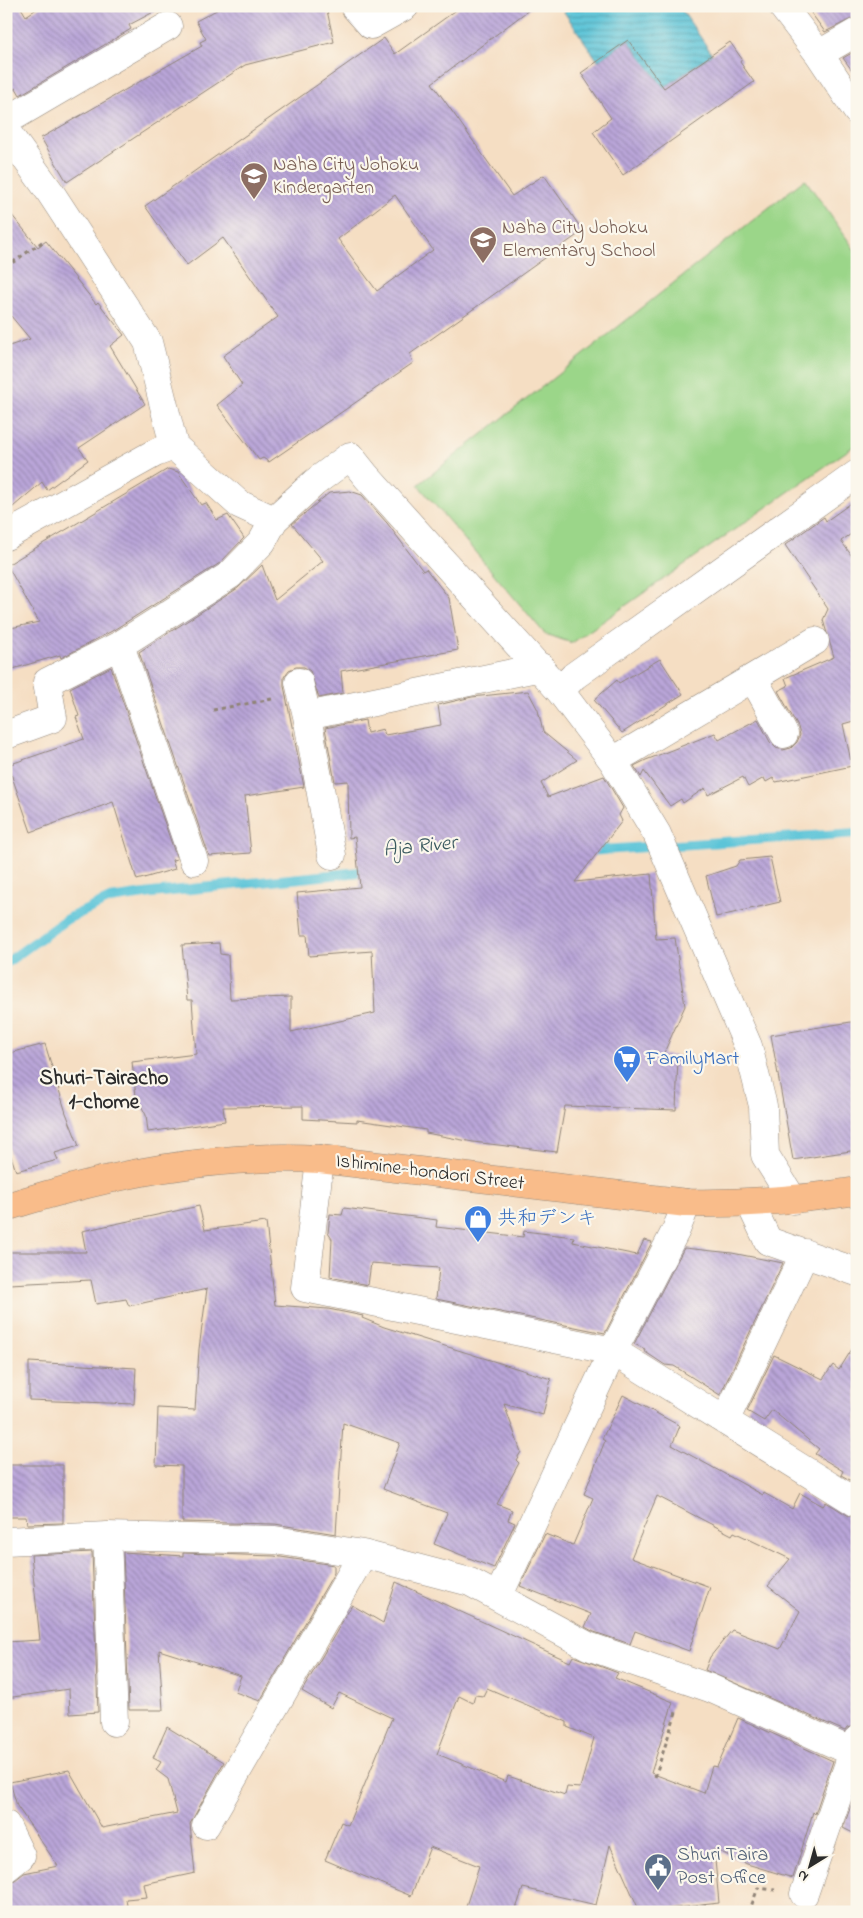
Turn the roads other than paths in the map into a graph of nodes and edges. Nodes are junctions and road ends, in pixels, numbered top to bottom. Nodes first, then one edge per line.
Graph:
1 (354, 6) edge
2 (405, 6) edge
3 (782, 6) edge
4 (168, 26) dead end
5 (857, 32) edge
6 (819, 54) junction
7 (857, 110) edge
8 (6, 121) edge
9 (6, 131) edge
10 (174, 446) junction
11 (857, 474) edge
12 (274, 520) junction
13 (6, 536) edge
14 (815, 641) dead end
15 (120, 645) junction
16 (541, 667) junction
17 (752, 678) junction
18 (560, 691) junction
19 (784, 734) dead end
20 (6, 735) edge
21 (613, 761) junction
22 (332, 855) dead end
23 (194, 861) dead end
24 (320, 1158) junction
25 (857, 1192) edge
26 (793, 1200) junction
27 (8, 1203) edge
28 (687, 1203) junction
29 (750, 1203) junction
30 (805, 1253) junction
31 (857, 1272) edge
32 (613, 1351) junction
33 (725, 1421) junction
34 (857, 1503) edge
35 (107, 1536) junction
36 (6, 1541) edge
37 (363, 1554) junction
38 (498, 1597) junction
39 (114, 1722) dead end
40 (855, 1749) edge
41 (6, 1825) edge
42 (206, 1826) dead end
43 (6, 1868) edge
44 (804, 1894) dead end

1 - 2 street
3 - 6 street
4 - 8 street
5 - 6 street
6 - 7 street
9 - 10 street
10 - 12 street
10 - 13 street
11 - 18 street
12 - 15 street
12 - 16 street
14 - 17 street
15 - 20 street
15 - 23 street
16 - 18 street
16 - 22 street
17 - 19 street
17 - 21 street
18 - 21 street
21 - 26 street
24 - 27 main road, Ishimine-hondori Street
24 - 28 main road, Ishimine-hondori Street
24 - 32 street
25 - 26 main road, Ishimine-hondori Street
26 - 29 main road, Ishimine-hondori Street
28 - 29 main road, Ishimine-hondori Street
28 - 32 street
29 - 30 street
30 - 31 street
30 - 33 street
32 - 33 street
32 - 38 street
33 - 34 street
35 - 36 street
35 - 37 street
35 - 39 street
37 - 38 street
37 - 42 street
38 - 40 street
40 - 44 street
41 - 43 street

